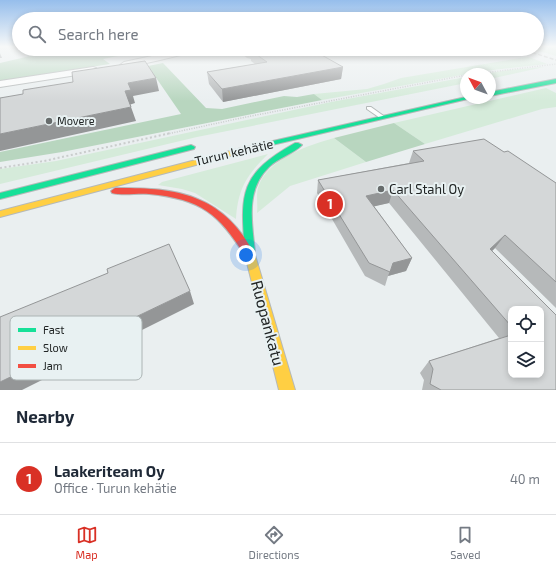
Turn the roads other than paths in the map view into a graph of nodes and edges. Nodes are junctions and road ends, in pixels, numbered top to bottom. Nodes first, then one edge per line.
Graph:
1 (126, 64) edge
2 (116, 66) edge
3 (100, 69) edge
4 (556, 72) edge
5 (525, 78) dead end
6 (556, 81) edge
7 (0, 84) edge
8 (496, 93) edge
9 (460, 100) edge
10 (383, 105) dead end
11 (365, 109) joint
12 (382, 117) junction
13 (348, 125) junction
14 (197, 146) dead end
15 (37, 186) junction
16 (0, 191) edge
17 (80, 191) junction
18 (0, 196) edge
19 (0, 214) edge
20 (250, 255) junction
21 (287, 390) edge

1 - 2 street
3 - 7 street
4 - 5 main road
6 - 8 main road
9 - 12 main road, Turun kehätie
10 - 11 main road
11 - 12 lane
12 - 13 main road, Turun kehätie
13 - 17 main road, Turun kehätie
13 - 20 main road
14 - 15 main road, Turun kehätie
15 - 16 main road
15 - 18 main road, Turun kehätie
17 - 19 main road, Turun kehätie
17 - 20 main road
20 - 21 main road, Ruopankatu

